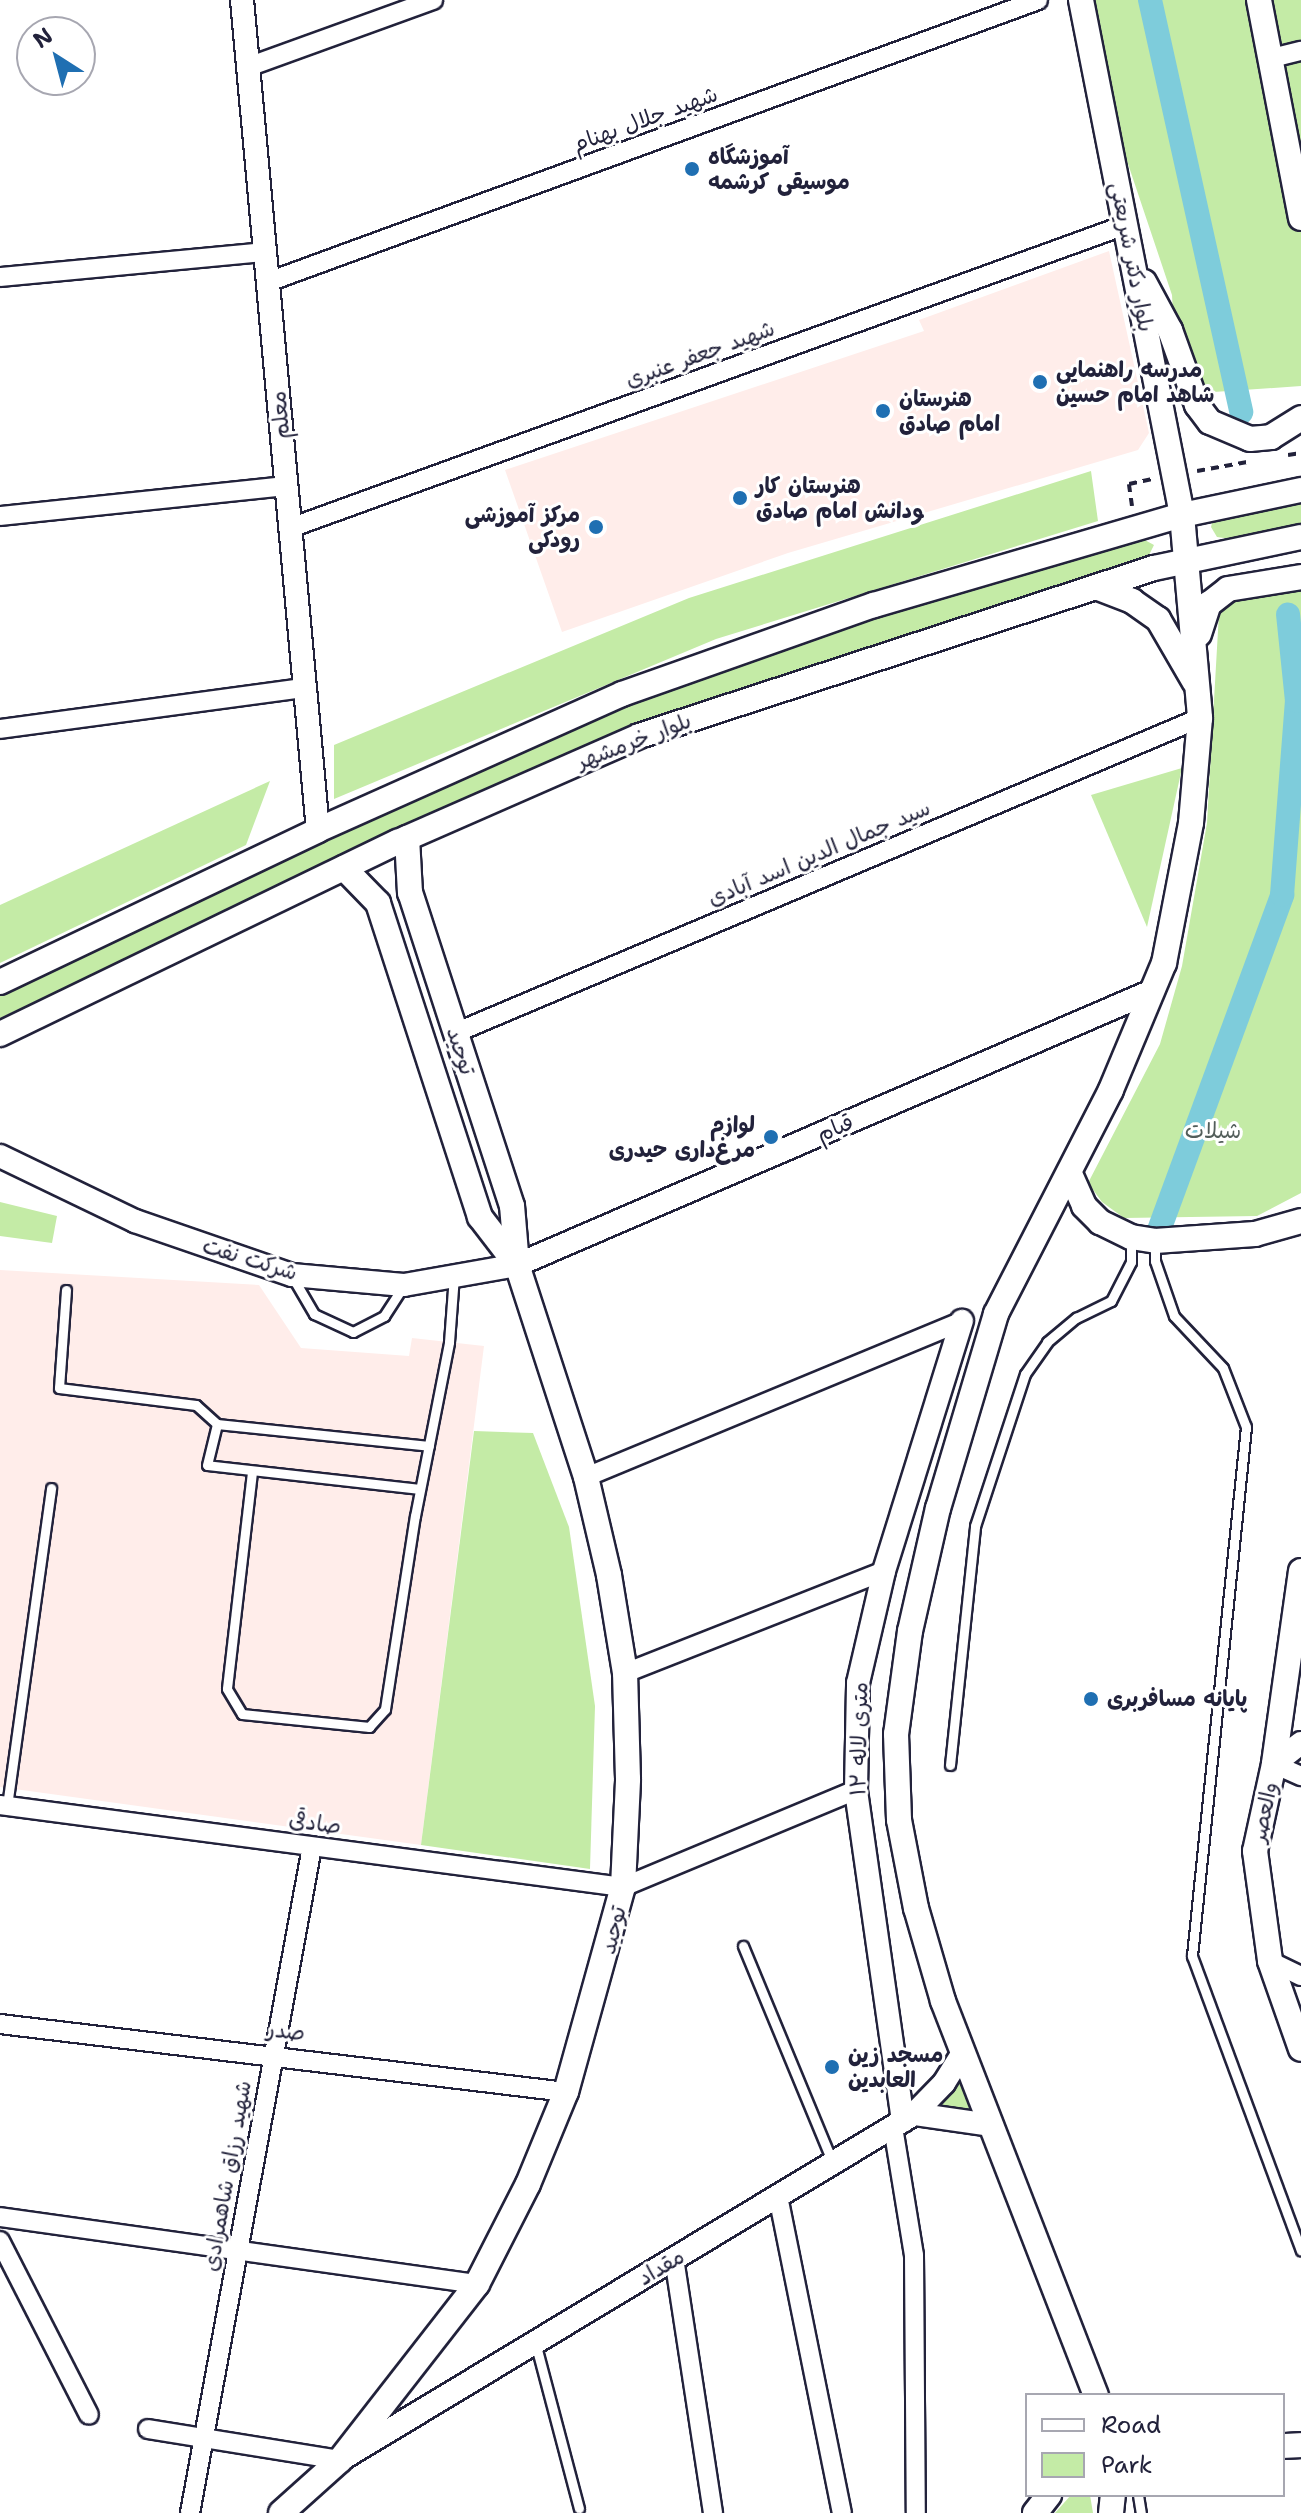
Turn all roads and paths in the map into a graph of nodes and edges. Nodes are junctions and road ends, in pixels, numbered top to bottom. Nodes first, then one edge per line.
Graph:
1 (242, 0) edge
2 (433, 0) edge
3 (1038, 0) edge
4 (1081, 0) edge
5 (1259, 0) edge
6 (1301, 51) edge
7 (1272, 58) junction
8 (248, 67) junction
9 (1301, 218) edge
10 (1125, 225) junction
11 (265, 252) junction
12 (1132, 259) junction
13 (0, 277) edge
14 (268, 282) junction
15 (1301, 418) edge
16 (286, 486) junction
17 (1301, 490) edge
18 (1182, 515) junction
19 (0, 516) edge
20 (290, 528) junction
21 (1301, 537) edge
22 (1187, 560) junction
23 (1301, 577) edge
24 (1096, 587) junction
25 (1195, 644) junction
26 (1198, 686) junction
27 (305, 688) junction
28 (1200, 718) junction
29 (0, 729) edge
30 (318, 830) junction
31 (407, 838) junction
32 (344, 868) junction
33 (410, 893) junction
34 (378, 903) junction
35 (0, 982) edge
36 (1152, 991) junction
37 (455, 1033) junction
38 (0, 1034) edge
39 (0, 1156) edge
40 (1070, 1174) junction
41 (1301, 1221) edge
42 (1131, 1237) junction
43 (1155, 1241) junction
44 (517, 1265) junction
45 (292, 1275) junction
46 (454, 1276) junction
47 (404, 1285) junction
48 (66, 1290) dead end
49 (962, 1321) joint
50 (217, 1424) junction
51 (429, 1446) junction
52 (252, 1472) junction
53 (586, 1477) junction
54 (51, 1488) dead end
55 (420, 1489) junction
56 (884, 1571) junction
57 (1301, 1571) edge
58 (625, 1673) junction
59 (1301, 1743) edge
60 (1274, 1764) junction
61 (950, 1765) dead end
62 (1301, 1776) edge
63 (856, 1790) junction
64 (4, 1806) edge
65 (312, 1847) junction
66 (623, 1887) junction
67 (743, 1946) dead end
68 (1270, 1961) junction
69 (1301, 1976) edge
70 (0, 2024) edge
71 (1301, 2049) edge
72 (963, 2052) junction
73 (274, 2054) junction
74 (566, 2092) junction
75 (903, 2121) junction
76 (991, 2125) junction
77 (833, 2163) junction
78 (778, 2196) junction
79 (0, 2217) edge
80 (0, 2241) edge
81 (1301, 2250) edge
82 (238, 2251) junction
83 (674, 2258) junction
84 (477, 2284) junction
85 (535, 2342) junction
86 (1095, 2393) edge
87 (89, 2415) dead end
88 (148, 2429) dead end
89 (204, 2437) junction
90 (340, 2460) junction
91 (1047, 2497) edge
92 (579, 2508) dead end
93 (190, 2513) edge
94 (281, 2513) edge
95 (713, 2513) edge
96 (842, 2513) edge
97 (916, 2513) edge
98 (1035, 2513) edge

1 - 8 street, معلم
2 - 8 street
3 - 14 street, شهید جلال بهنام
4 - 10 main road, بلوار دکتر شریعتی
5 - 7 main road
6 - 7 street
7 - 9 main road
8 - 11 street, معلم
10 - 12 main road, بلوار دکتر شریعتی
10 - 20 street, شهید جعفر عنبری
11 - 13 street
11 - 14 street, معلم
12 - 15 main road
12 - 18 main road, بلوار دکتر شریعتی
14 - 16 street, معلم
16 - 19 street
16 - 20 street, معلم
17 - 18 main road, بلوار خرمشهر
18 - 22 main road, بلوار دکتر شریعتی
18 - 30 main road, بلوار خرمشهر
20 - 27 street, معلم
21 - 22 main road, بلوار خرمشهر
22 - 24 main road, بلوار خرمشهر
22 - 25 main road, بلوار دکتر شریعتی
23 - 25 main road
24 - 26 main road
24 - 31 main road, بلوار خرمشهر
25 - 26 main road, بلوار دکتر شریعتی
26 - 28 main road, بلوار دکتر شریعتی
27 - 29 street
27 - 30 street, معلم
28 - 36 main road, بلوار دکتر شریعتی
28 - 37 street, سید جمال الدین اسد آبادی
30 - 35 main road, بلوار خرمشهر
31 - 32 main road, بلوار خرمشهر
31 - 33 main road, توحید
32 - 34 main road, توحید
32 - 38 main road, بلوار خرمشهر
33 - 34 main road
33 - 37 main road, توحید
34 - 44 main road, توحید
36 - 40 main road, بلوار دکتر شریعتی
36 - 44 street, قیام
37 - 44 main road, توحید
39 - 45 street, شرکت نفت
40 - 42 main road
40 - 72 main road, بلوار دکتر شریعتی
41 - 43 main road
42 - 43 main road
42 - 61 lane
43 - 81 lane
44 - 46 street, شرکت نفت
44 - 53 main road, توحید
45 - 47 street, شرکت نفت
45 - 47 lane
46 - 47 street, شرکت نفت
46 - 51 lane
48 - 50 lane
49 - 53 street
49 - 56 street, ۱۲ متری لاله
50 - 51 lane
50 - 52 lane
51 - 55 lane
52 - 55 lane
52 - 55 lane
53 - 58 main road, توحید
54 - 64 lane
56 - 58 street
56 - 63 street, ۱۲ متری لاله
57 - 60 main road, والعصر
58 - 66 main road, توحید
59 - 60 street
60 - 62 street
60 - 68 main road, والعصر
63 - 66 street
63 - 75 street, ۱۲ متری لاله
64 - 65 street, صادقی
65 - 66 street, صادقی
65 - 73 street, شهید رزاق شاهمرادی
66 - 74 main road, توحید
67 - 77 lane
68 - 69 street
68 - 71 main road, والعصر
70 - 73 street, صدر
72 - 75 street, مقداد
72 - 76 main road, بلوار دکتر شریعتی
73 - 74 street, صدر
73 - 82 street, شهید رزاق شاهمرادی
74 - 84 main road, توحید
75 - 76 street
75 - 77 street, مقداد
75 - 97 street
76 - 86 main road, بلوار دکتر شریعتی
77 - 78 street, مقداد
78 - 83 street, مقداد
78 - 96 street
79 - 82 street
80 - 87 street
82 - 84 street
82 - 89 street, شهید رزاق شاهمرادی
83 - 85 street, مقداد
83 - 95 street
84 - 90 main road, توحید
85 - 90 street, مقداد
85 - 92 lane
88 - 89 street
89 - 90 street
89 - 93 street, شهید رزاق شاهمرادی
90 - 94 main road, توحید
91 - 98 main road

